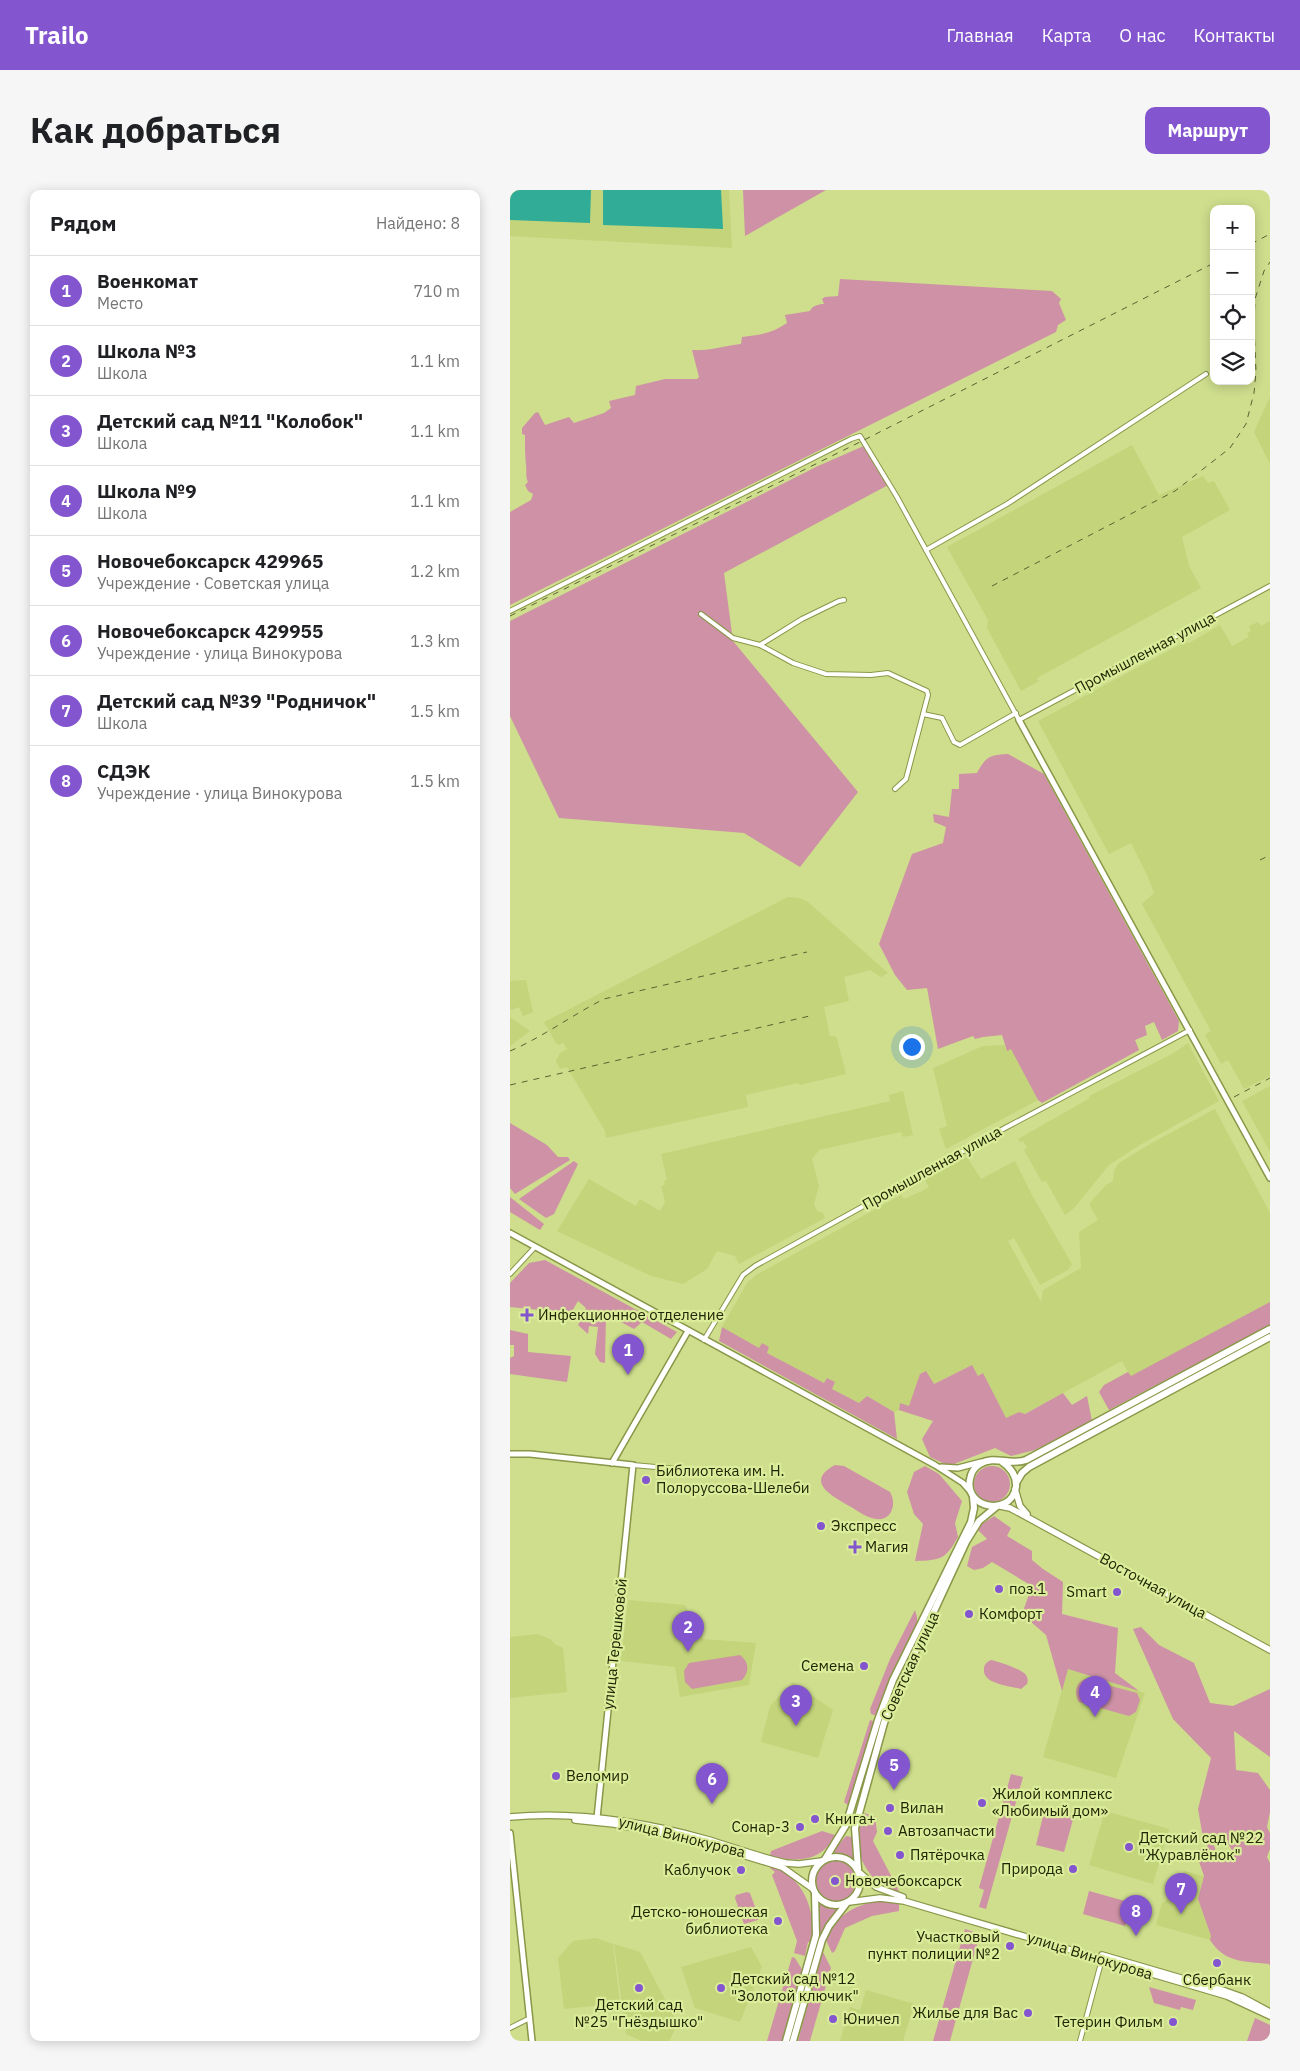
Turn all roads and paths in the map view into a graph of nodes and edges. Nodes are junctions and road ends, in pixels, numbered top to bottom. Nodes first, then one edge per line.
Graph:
1 (1206, 374) dead end
2 (926, 550) junction
3 (1270, 586) edge
4 (844, 600) dead end
5 (510, 611) edge
6 (701, 614) dead end
7 (760, 645) junction
8 (1016, 713) junction
9 (923, 714) junction
10 (1019, 720) junction
11 (894, 789) dead end
12 (1190, 1030) junction
13 (1270, 1178) edge
14 (510, 1233) edge
15 (535, 1247) junction
16 (510, 1274) edge
17 (1270, 1329) edge
18 (688, 1331) junction
19 (1270, 1337) edge
20 (704, 1340) junction
21 (1252, 1343) junction
22 (1110, 1419) junction
23 (510, 1454) edge
24 (612, 1462) junction
25 (984, 1462) junction
26 (1001, 1462) junction
27 (633, 1465) junction
28 (935, 1465) junction
29 (723, 1474) dead end
30 (1016, 1487) junction
31 (972, 1494) junction
32 (998, 1506) junction
33 (1036, 1522) junction
34 (964, 1541) junction
35 (956, 1557) junction
36 (1270, 1650) edge
37 (510, 1819) edge
38 (596, 1820) junction
39 (614, 1822) junction
40 (510, 1833) edge
41 (824, 1860) junction
42 (859, 1871) junction
43 (814, 1891) junction
44 (847, 1903) junction
45 (1039, 1938) junction
46 (1103, 1957) junction
47 (1270, 2012) edge
48 (1270, 2016) edge
49 (530, 2018) junction
50 (510, 2028) edge
51 (532, 2041) edge
52 (786, 2041) edge
53 (793, 2041) edge
54 (1080, 2041) edge

1 - 2 street
2 - 5 street
2 - 8 street
3 - 10 street, Промышленная улица
4 - 7 street
6 - 7 street
7 - 9 street
8 - 9 street
8 - 10 street
9 - 11 street
10 - 12 street
12 - 13 street
12 - 20 street, Промышленная улица
14 - 15 street
15 - 16 street
15 - 18 street
17 - 21 main road
18 - 20 street
18 - 24 street
19 - 21 main road
20 - 28 street
21 - 22 main road
22 - 26 main road
22 - 30 main road
23 - 24 street
24 - 27 street
25 - 26 main road
25 - 28 street
25 - 31 main road
26 - 30 main road
27 - 29 street
27 - 38 street, улица Терешковой
28 - 31 street
30 - 32 main road
30 - 33 main road, Восточная улица
31 - 32 main road
31 - 34 main road, Советская улица
32 - 33 main road, Восточная улица
32 - 34 main road, Советская улица
33 - 36 main road, Восточная улица
34 - 35 main road, Советская улица
35 - 41 main road, Советская улица
35 - 42 main road, Советская улица
37 - 38 main road, улица Винокурова
38 - 39 main road, улица Винокурова
39 - 41 main road, улица Винокурова
39 - 43 main road, улица Винокурова
40 - 49 street
41 - 42 main road
41 - 43 main road
42 - 44 main road
42 - 45 main road, улица Винокурова
43 - 44 main road
43 - 52 main road
44 - 45 main road, улица Винокурова
44 - 53 main road
45 - 46 main road, улица Винокурова
46 - 47 main road, улица Винокурова
46 - 48 main road, улица Винокурова
46 - 54 street
49 - 50 street
49 - 51 street

